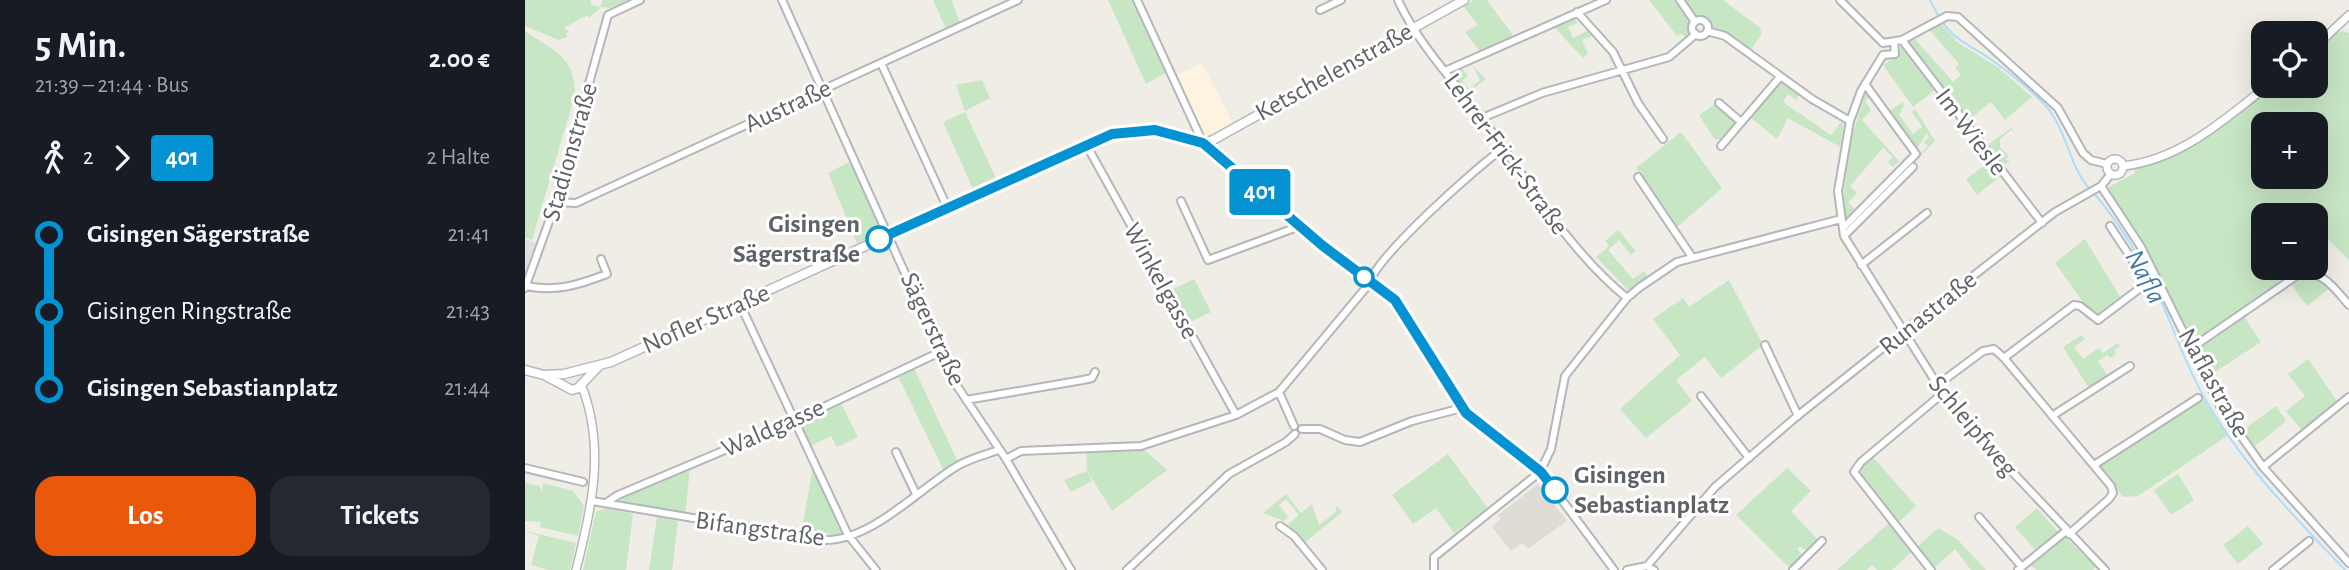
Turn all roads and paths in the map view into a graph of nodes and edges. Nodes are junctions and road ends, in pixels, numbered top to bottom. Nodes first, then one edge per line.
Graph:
1 (640, 0) edge
2 (782, 0) edge
3 (1018, 0) edge
4 (1137, 0) edge
5 (1342, 0) edge
6 (1398, 0) edge
7 (1464, 0) edge
8 (1606, 0) edge
9 (1680, 0) edge
10 (1840, 0) edge
11 (1320, 10) dead end
12 (1577, 12) junction
13 (2349, 15) edge
14 (1695, 22) junction
15 (2342, 22) junction
16 (1412, 28) junction
17 (2349, 29) edge
18 (1707, 32) junction
19 (1696, 34) junction
20 (2328, 35) edge
21 (1902, 40) junction
22 (1882, 43) junction
23 (1894, 43) junction
24 (1883, 55) junction
25 (881, 63) junction
26 (1622, 69) junction
27 (1445, 71) junction
28 (1780, 77) junction
29 (1865, 84) junction
30 (823, 90) junction
31 (2252, 98) edge
32 (1719, 103) dead end
33 (1482, 118) junction
34 (1850, 121) junction
35 (1741, 122) junction
36 (1663, 139) dead end
37 (1203, 143) junction
38 (1087, 146) junction
39 (1721, 146) dead end
40 (1504, 148) junction
41 (2107, 164) junction
42 (2123, 166) junction
43 (1913, 167) dead end
44 (2111, 174) junction
45 (1639, 177) dead end
46 (2095, 189) junction
47 (1181, 201) dead end
48 (557, 202) junction
49 (948, 209) junction
50 (1927, 213) dead end
51 (1841, 219) junction
52 (2042, 223) junction
53 (1300, 226) junction
54 (2110, 226) dead end
55 (1843, 232) junction
56 (890, 234) junction
57 (1692, 257) junction
58 (601, 259) dead end
59 (1861, 265) junction
60 (1370, 281) junction
61 (525, 287) edge
62 (1627, 298) junction
63 (740, 304) junction
64 (2349, 305) edge
65 (1903, 332) junction
66 (1765, 345) dead end
67 (2193, 347) junction
68 (940, 352) junction
69 (2004, 358) junction
70 (2130, 366) dead end
71 (598, 368) junction
72 (525, 370) edge
73 (577, 372) junction
74 (1095, 372) dead end
75 (563, 379) junction
76 (579, 385) junction
77 (1936, 386) junction
78 (1279, 392) junction
79 (1942, 394) junction
80 (1701, 396) dead end
81 (2349, 397) edge
82 (2197, 398) dead end
83 (966, 400) junction
84 (1462, 408) junction
85 (1236, 415) junction
86 (1798, 416) junction
87 (2052, 416) junction
88 (794, 421) junction
89 (1295, 430) junction
90 (999, 450) junction
91 (896, 452) dead end
92 (1749, 458) junction
93 (1006, 459) junction
94 (2094, 465) junction
95 (2263, 467) junction
96 (525, 468) edge
97 (1541, 472) junction
98 (583, 482) dead end
99 (916, 494) junction
100 (592, 501) junction
101 (606, 503) junction
102 (1979, 517) dead end
103 (1280, 526) dead end
104 (2067, 532) junction
105 (850, 537) junction
106 (1822, 541) dead end
107 (2309, 541) dead end
108 (2283, 561) junction
109 (2349, 563) edge
110 (1647, 566) junction
111 (2020, 568) edge
112 (576, 570) edge
113 (876, 570) edge
114 (1071, 570) edge
115 (1127, 570) edge
116 (1322, 570) edge
117 (1434, 570) edge
118 (1614, 570) edge
119 (1627, 570) edge
120 (1654, 570) edge
121 (1793, 570) edge
122 (1931, 570) edge
123 (2105, 570) edge
124 (2273, 570) edge
125 (2290, 570) edge

1 - 48 street, Stadionstraße
2 - 30 street, Sägerstraße
3 - 25 street, Austraße
4 - 37 street
5 - 11 street
6 - 16 street, Lehrer-Frick-Straße
7 - 16 main road, Ketschelenstraße
8 - 12 street
9 - 14 street
10 - 22 street
12 - 26 street
12 - 27 street
13 - 15 street
14 - 18 street
14 - 19 street
15 - 17 street
15 - 20 street
16 - 27 street, Lehrer-Frick-Straße
16 - 37 main road, Ketschelenstraße
18 - 19 street
18 - 28 street
19 - 26 street
21 - 23 street
21 - 41 street
21 - 52 street, Im Wiesle
22 - 23 street
22 - 24 street
23 - 24 street, Schleipfweg
24 - 29 street, Schleipfweg
25 - 30 street, Austraße
25 - 49 street
26 - 33 street
26 - 36 street
27 - 33 street, Lehrer-Frick-Straße
28 - 34 street
28 - 35 street
29 - 34 street, Schleipfweg
29 - 55 street
30 - 48 street, Austraße
30 - 56 street, Sägerstraße
31 - 42 street, Runastraße
32 - 35 street
33 - 40 street, Lehrer-Frick-Straße
34 - 51 street, Schleipfweg
35 - 39 street
37 - 38 main road, Nofler Straße
37 - 53 street
38 - 49 main road, Nofler Straße
38 - 85 street, Winkelgasse
40 - 60 street
40 - 62 street, Lehrer-Frick-Straße
41 - 42 street, Runastraße
41 - 44 street
42 - 44 street, Runastraße
43 - 55 street
44 - 46 street, Runastraße
45 - 57 street
46 - 52 street, Runastraße
46 - 67 street, Naflastraße
47 - 53 street
48 - 61 street, Stadionstraße
49 - 56 main road, Nofler Straße
50 - 59 street
51 - 55 street, Schleipfweg
51 - 57 street
52 - 65 street, Runastraße
53 - 60 street
54 - 69 street
55 - 59 street, Schleipfweg
56 - 63 main road, Nofler Straße
56 - 68 street, Sägerstraße
57 - 62 street
58 - 61 street
59 - 65 street, Schleipfweg
60 - 78 street
60 - 84 street
62 - 97 street
63 - 71 main road, Nofler Straße
63 - 88 street
64 - 67 street
65 - 77 street, Schleipfweg
65 - 86 street, Runastraße
66 - 86 street
67 - 95 street, Naflastraße
68 - 83 street, Sägerstraße
68 - 88 street, Waldgasse
69 - 77 street
69 - 87 street
70 - 87 street
71 - 73 main road, Nofler Straße
71 - 76 main road, Nofler Straße
72 - 75 main road
73 - 75 main road, Nofler Straße
73 - 76 main road
74 - 83 street
75 - 76 main road
76 - 100 street
77 - 79 street, Schleipfweg
78 - 85 street
78 - 89 street
79 - 104 street, Schleipfweg
79 - 122 street
80 - 92 street
81 - 95 street
82 - 94 street
83 - 90 street, Sägerstraße
84 - 89 street
84 - 97 street
85 - 93 street
86 - 92 street, Runastraße
87 - 94 street
88 - 101 street, Waldgasse
88 - 105 street
89 - 115 street
90 - 93 street, Sägerstraße
90 - 99 street, Bifangstraße
91 - 99 street
92 - 110 street, Runastraße
93 - 114 street, Sägerstraße
94 - 104 street
95 - 109 street, Naflastraße
96 - 98 street
97 - 117 street
97 - 118 street
99 - 105 street, Bifangstraße
100 - 101 street, Bifangstraße
100 - 112 street
101 - 105 street, Bifangstraße
102 - 111 street
103 - 116 street
104 - 111 street
104 - 123 street, Schleipfweg
105 - 113 street
106 - 121 street
107 - 108 street
108 - 124 street
108 - 125 street
110 - 119 street
110 - 120 street

